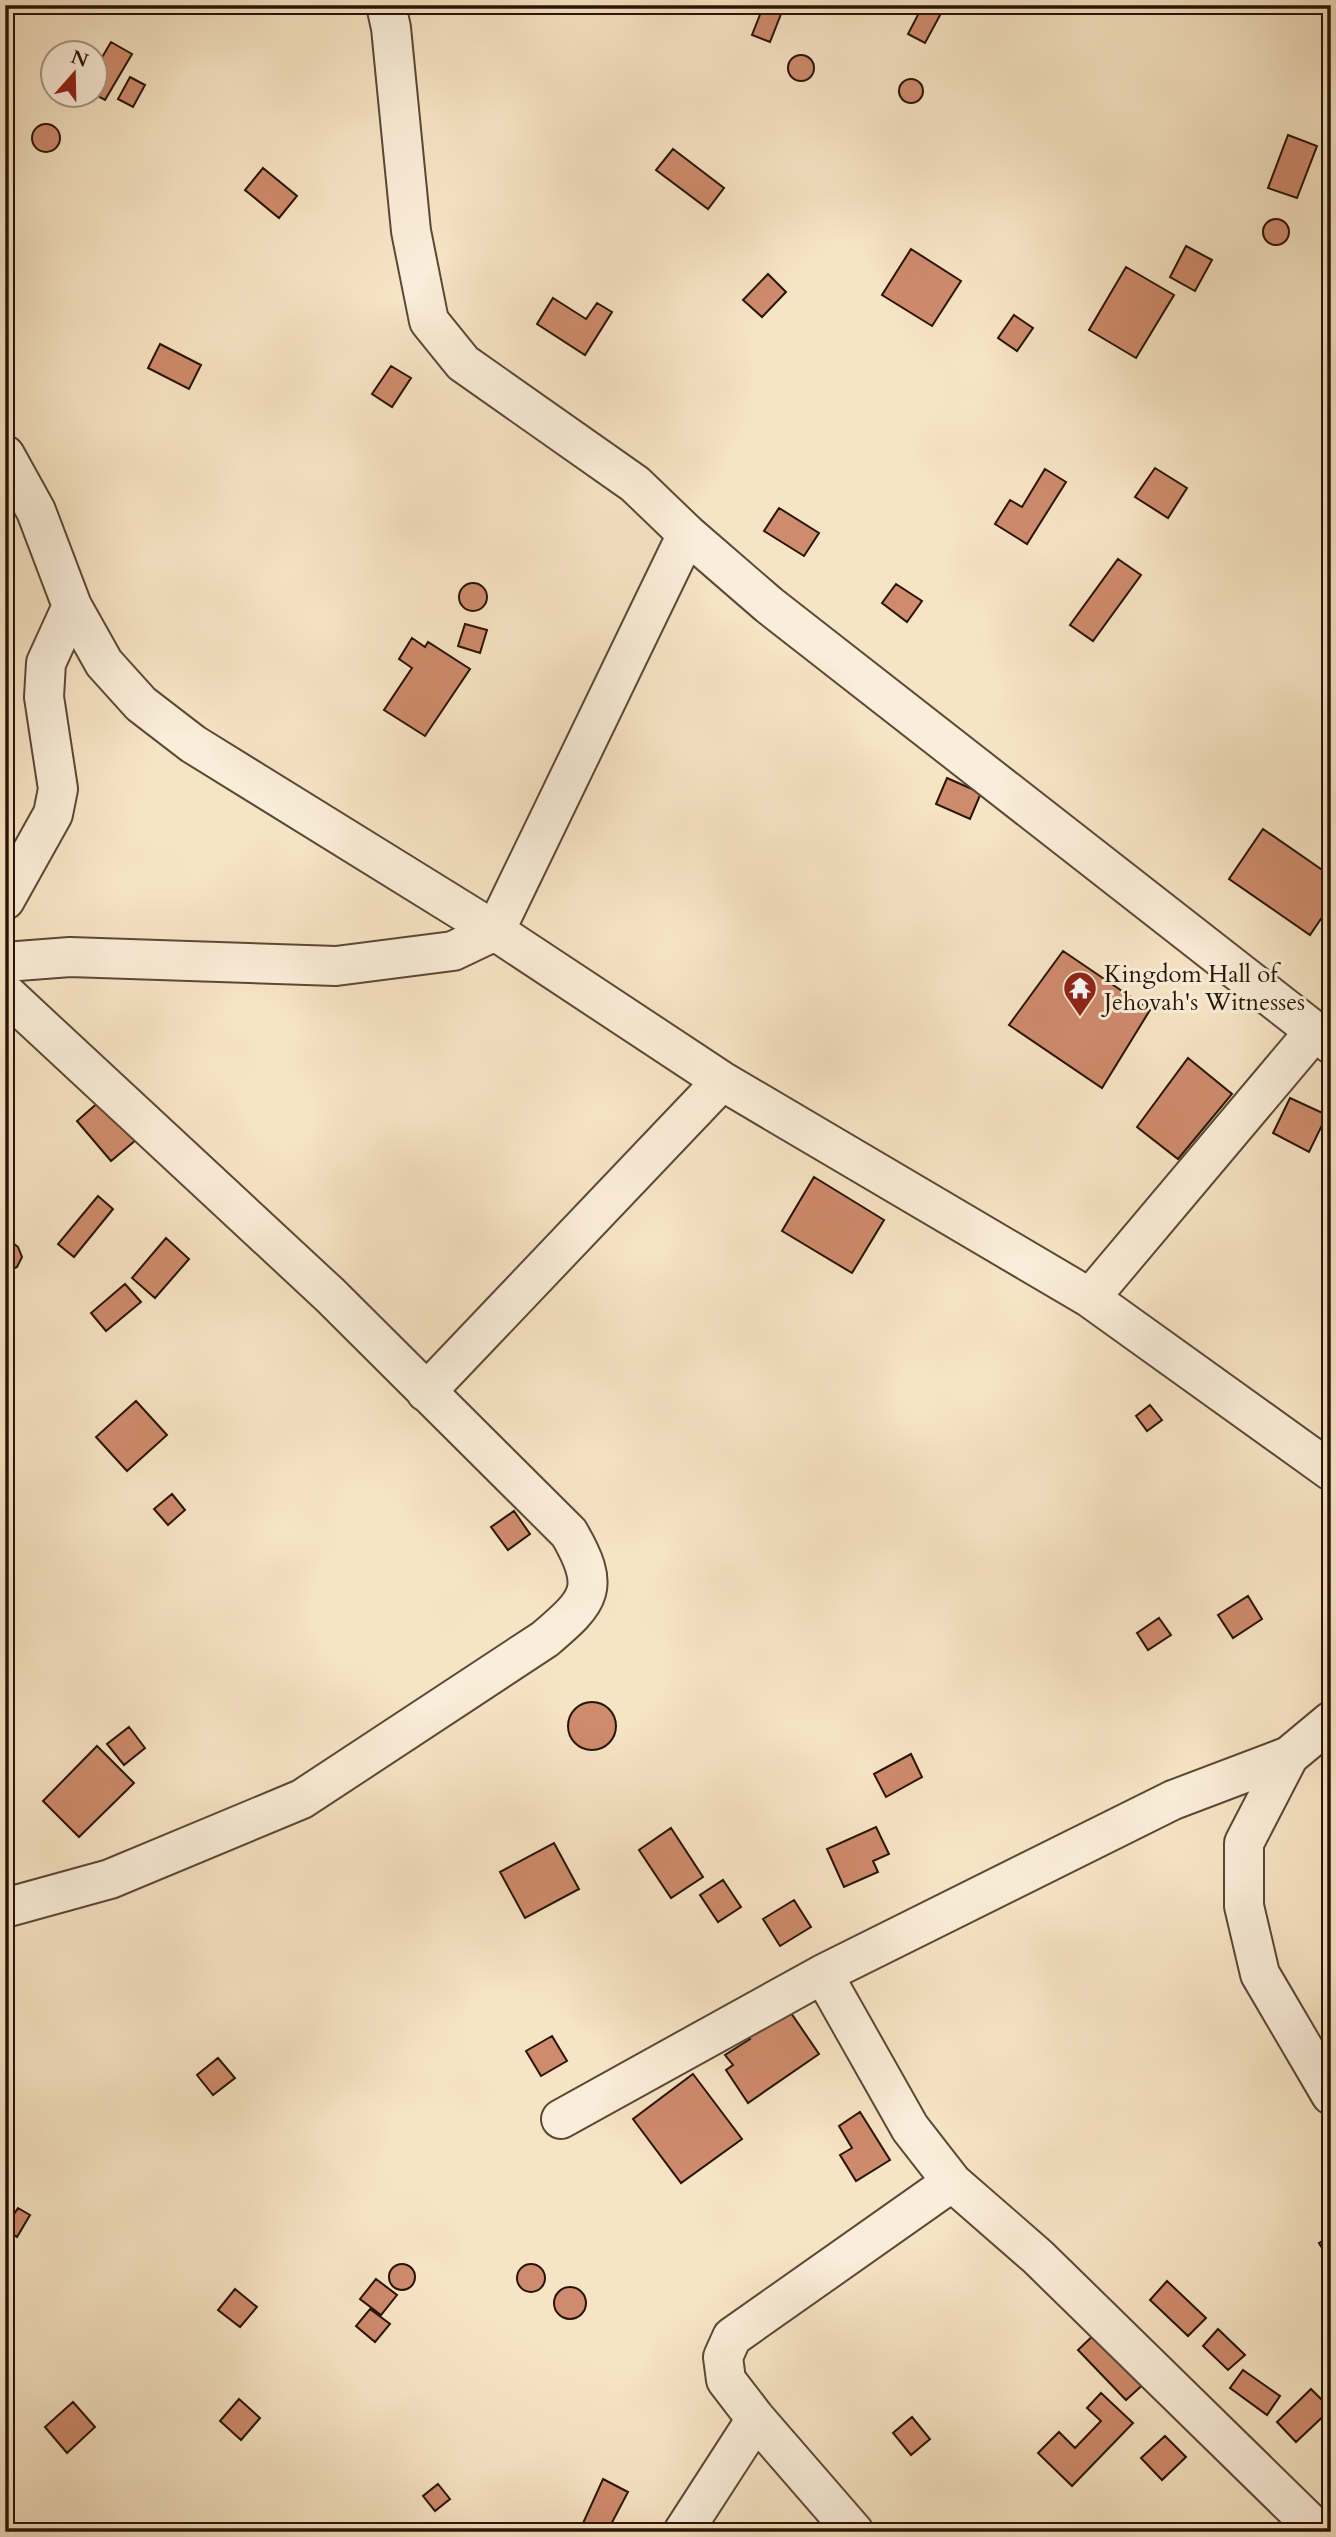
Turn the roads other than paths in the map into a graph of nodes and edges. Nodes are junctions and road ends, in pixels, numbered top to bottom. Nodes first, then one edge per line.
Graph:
1 (386, 5) edge
2 (5, 455) edge
3 (687, 534) junction
4 (72, 606) junction
5 (5, 900) edge
6 (495, 931) junction
7 (5, 962) edge
8 (5, 993) edge
9 (1322, 1038) edge
10 (722, 1081) junction
11 (1090, 1298) junction
12 (426, 1392) junction
13 (1331, 1471) edge
14 (1331, 1721) edge
15 (1289, 1756) junction
16 (5, 1908) edge
17 (823, 1974) junction
18 (1331, 2095) edge
19 (561, 2119) dead end
20 (952, 2182) junction
21 (756, 2419) junction
22 (683, 2532) edge
23 (854, 2532) edge
24 (1319, 2532) edge

1 - 3 street
2 - 4 street
3 - 6 street
3 - 9 street
4 - 5 street
4 - 6 street
6 - 7 street
6 - 10 street
8 - 12 street
9 - 11 street
10 - 11 street
10 - 12 street
11 - 13 street
12 - 16 street
14 - 15 street
15 - 17 street
15 - 18 street
17 - 19 street
17 - 20 street
20 - 21 street
20 - 24 street
21 - 22 street
21 - 23 street

